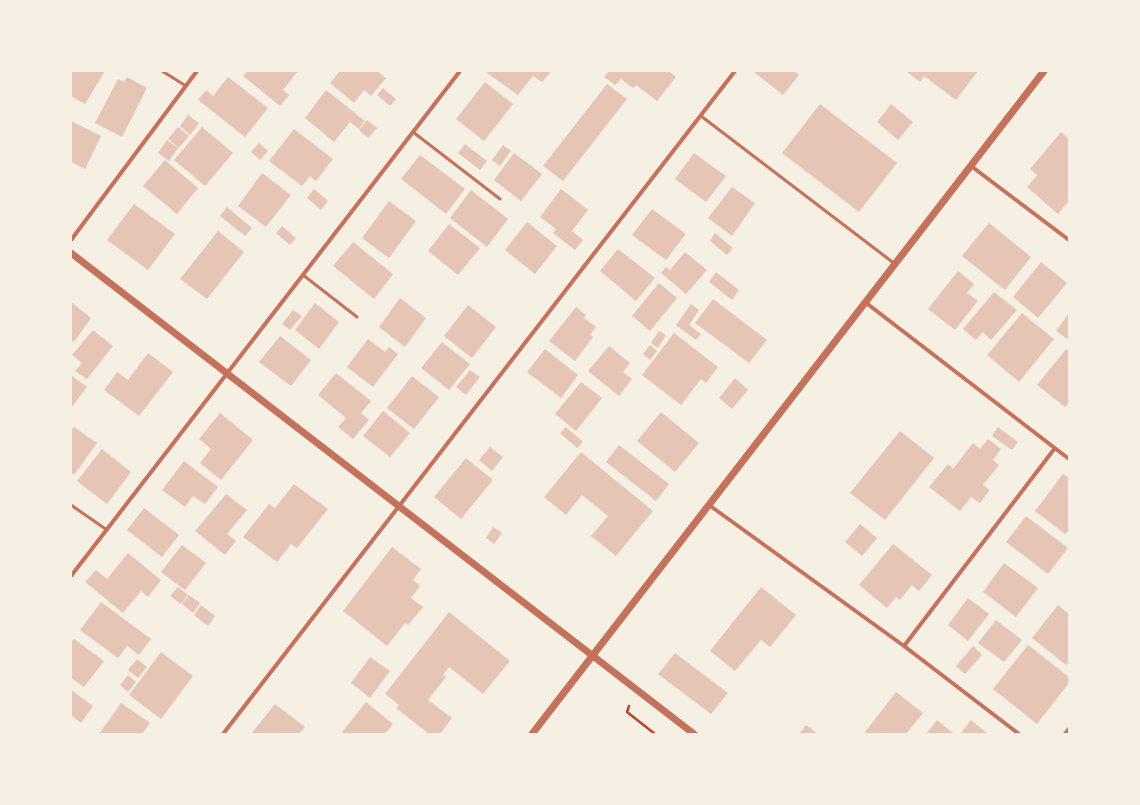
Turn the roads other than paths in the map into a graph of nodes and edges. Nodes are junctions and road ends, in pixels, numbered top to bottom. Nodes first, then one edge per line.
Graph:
1 (162, 71) edge
2 (197, 71) edge
3 (460, 71) edge
4 (735, 71) edge
5 (1044, 71) edge
6 (186, 86) junction
7 (701, 116) junction
8 (413, 132) junction
9 (971, 166) junction
10 (500, 199) dead end
11 (71, 240) edge
12 (1069, 240) edge
13 (71, 253) edge
14 (895, 264) junction
15 (303, 275) junction
16 (865, 302) junction
17 (358, 317) dead end
18 (228, 373) junction
19 (1055, 448) junction
20 (1069, 459) edge
21 (71, 505) edge
22 (709, 505) junction
23 (398, 506) junction
24 (107, 530) junction
25 (71, 576) edge
26 (904, 646) junction
27 (593, 655) junction
28 (1069, 729) edge
29 (223, 734) edge
30 (532, 734) edge
31 (694, 734) edge
32 (1019, 734) edge
33 (1065, 734) edge

1 - 6 lane
2 - 6 street
3 - 8 street
4 - 7 street
5 - 9 street
6 - 11 street
7 - 14 lane
7 - 23 street
8 - 10 lane
8 - 15 street
9 - 12 street
9 - 14 street
13 - 18 street
14 - 16 street
15 - 17 lane
15 - 18 street
16 - 19 street
16 - 22 street
18 - 23 street
18 - 24 street
19 - 20 street
19 - 26 street
21 - 24 lane
22 - 26 street
22 - 27 street
23 - 27 street
23 - 29 street
24 - 25 street
26 - 32 street
27 - 30 street
27 - 31 street
28 - 33 street

